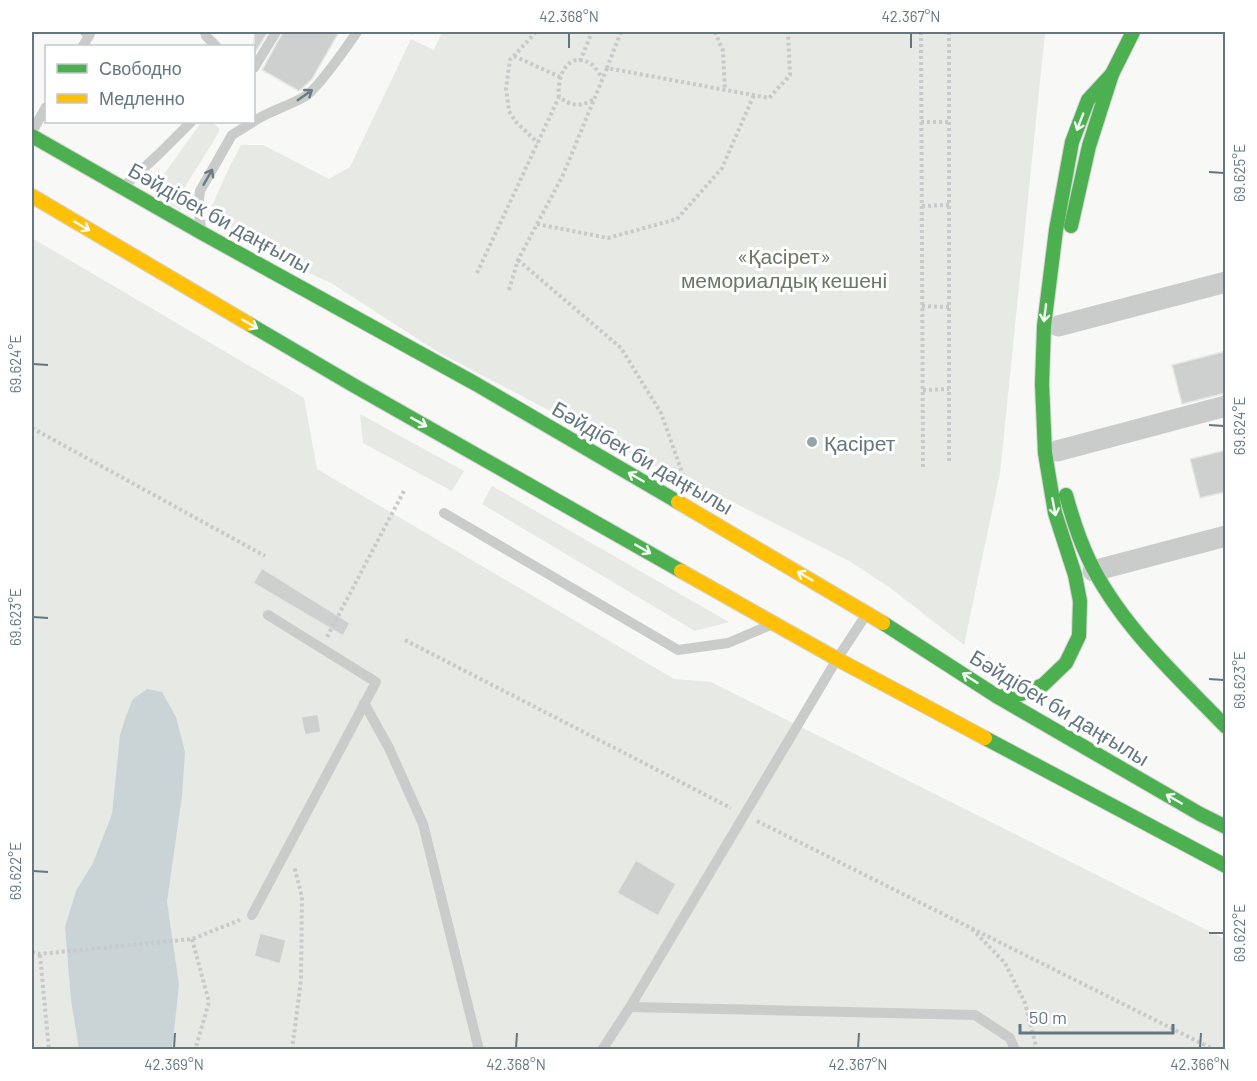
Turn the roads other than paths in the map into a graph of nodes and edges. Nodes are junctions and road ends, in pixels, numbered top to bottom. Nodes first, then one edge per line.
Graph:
1 (85, 32) edge
2 (205, 32) edge
3 (276, 32) edge
4 (357, 32) edge
5 (1133, 32) edge
6 (84, 45) edge
7 (215, 45) edge
8 (255, 66) edge
9 (1112, 74) junction
10 (45, 109) edge
11 (255, 120) edge
12 (189, 123) edge
13 (250, 123) edge
14 (32, 134) edge
15 (123, 187) junction
16 (32, 196) edge
17 (202, 233) junction
18 (1226, 282) edge
19 (1058, 326) junction
20 (1226, 406) edge
21 (1057, 451) junction
22 (444, 513) dead end
23 (1226, 536) edge
24 (1093, 571) junction
25 (868, 613) junction
26 (268, 615) dead end
27 (773, 623) junction
28 (837, 659) junction
29 (998, 697) junction
30 (364, 703) junction
31 (1226, 727) edge
32 (1226, 827) edge
33 (1226, 866) edge
34 (252, 915) road end
35 (630, 1007) junction
36 (479, 1050) edge
37 (603, 1050) edge
38 (1016, 1050) edge

1 - 6 lane
2 - 7 lane
3 - 8 lane
11 -> 4 lane
5 - 9 main road
9 - 19 main road
9 -> 29 main road
10 - 14 lane
12 - 15 lane
17 -> 13 lane
14 - 15 main road, Бәйдібек би даңғылы
15 - 17 main road, Бәйдібек би даңғылы
16 -> 27 main road
25 -> 17 main road, Бәйдібек би даңғылы
18 - 19 street
19 - 21 main road
20 - 21 street
21 - 24 main road
22 - 27 lane
23 - 24 street
24 - 31 main road
25 - 28 lane
29 -> 25 main road, Бәйдібек би даңғылы
26 - 30 lane
27 - 28 main road
28 - 33 main road
28 - 35 lane
32 -> 29 main road, Бәйдібек би даңғылы
30 - 34 lane
30 - 36 lane
35 - 37 lane
35 - 38 lane

